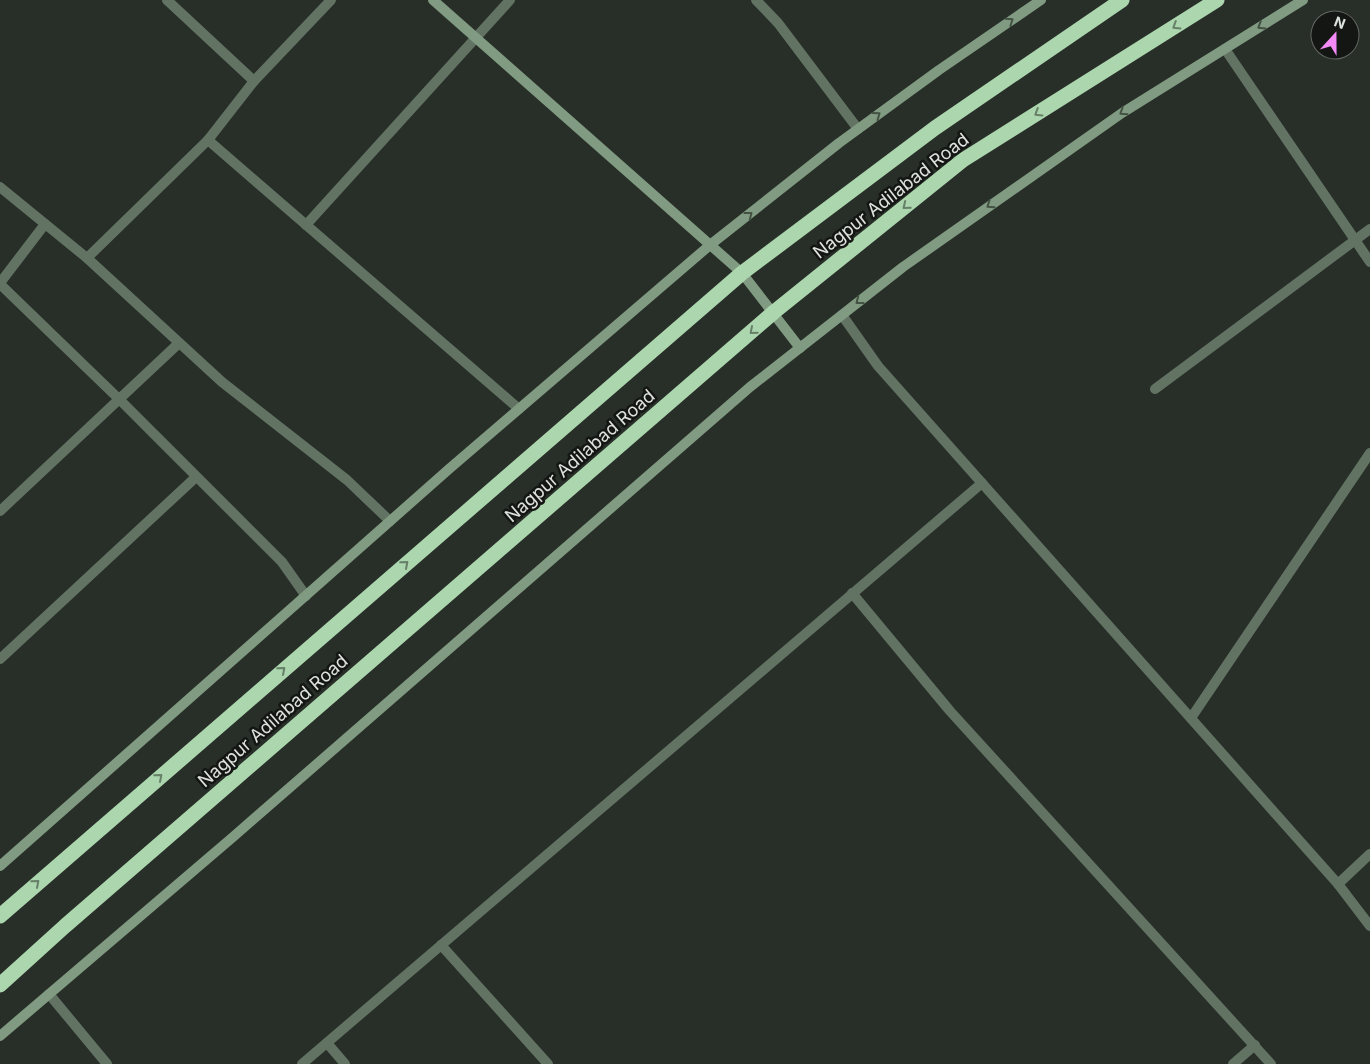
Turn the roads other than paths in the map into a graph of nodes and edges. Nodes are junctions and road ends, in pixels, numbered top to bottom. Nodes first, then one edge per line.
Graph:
1 (167, 0) edge
2 (331, 0) edge
3 (433, 0) edge
4 (510, 0) edge
5 (756, 0) edge
6 (1041, 0) edge
7 (1122, 0) edge
8 (1217, 0) edge
9 (1302, 0) edge
10 (476, 38) junction
11 (1225, 49) junction
12 (254, 81) junction
13 (858, 129) junction
14 (208, 140) junction
15 (0, 187) edge
16 (46, 224) junction
17 (306, 225) junction
18 (1370, 229) edge
19 (1355, 239) junction
20 (710, 245) junction
21 (87, 258) junction
22 (1370, 262) edge
23 (742, 273) junction
24 (0, 283) edge
25 (774, 312) junction
26 (842, 315) junction
27 (179, 343) junction
28 (800, 348) junction
29 (1155, 390) dead end
30 (120, 400) junction
31 (519, 409) junction
32 (1370, 453) edge
33 (196, 476) junction
34 (982, 483) junction
35 (0, 511) edge
36 (390, 521) junction
37 (852, 593) junction
38 (306, 596) junction
39 (0, 659) edge
40 (1191, 718) junction
41 (1370, 854) edge
42 (0, 866) edge
43 (1338, 884) junction
44 (0, 916) edge
45 (1370, 926) edge
46 (441, 945) junction
47 (0, 984) edge
48 (49, 994) junction
49 (0, 1036) edge
50 (327, 1043) junction
51 (1255, 1045) junction
52 (107, 1064) edge
53 (302, 1064) edge
54 (345, 1064) edge
55 (548, 1064) edge
56 (1232, 1064) edge
57 (1272, 1064) edge

1 - 12 street
2 - 12 street
3 - 10 street
4 - 10 street
5 - 13 street
13 -> 6 street
7 - 23 highway, Nagpur Adilabad Road
8 -> 25 highway, Nagpur Adilabad Road
9 -> 11 street
10 - 17 street
10 - 20 street
11 - 19 street
11 -> 26 street
12 - 14 street
20 -> 13 street
14 - 17 street
14 - 21 street
15 - 16 street
16 - 21 street
16 - 24 street
17 - 31 street
18 - 19 street
19 - 22 street
19 - 29 street
20 - 23 street
20 - 31 street
21 - 27 street
23 - 25 street
44 -> 23 highway, Nagpur Adilabad Road
24 - 30 street
25 - 28 street
25 -> 47 highway, Nagpur Adilabad Road
26 - 28 street
26 - 34 street
27 - 30 street
27 - 36 street
28 - 48 street
30 - 33 street
30 - 35 street
31 - 36 street
32 - 40 street
33 - 38 street
33 - 39 street
34 - 37 street
34 - 40 street
36 - 38 street
37 - 46 street
37 - 51 street
38 - 42 street
40 - 43 street
41 - 43 street
43 - 45 street
46 - 50 street
46 - 55 street
48 - 49 street
48 - 52 street
50 - 53 street
50 - 54 street
51 - 56 street
51 - 57 street

